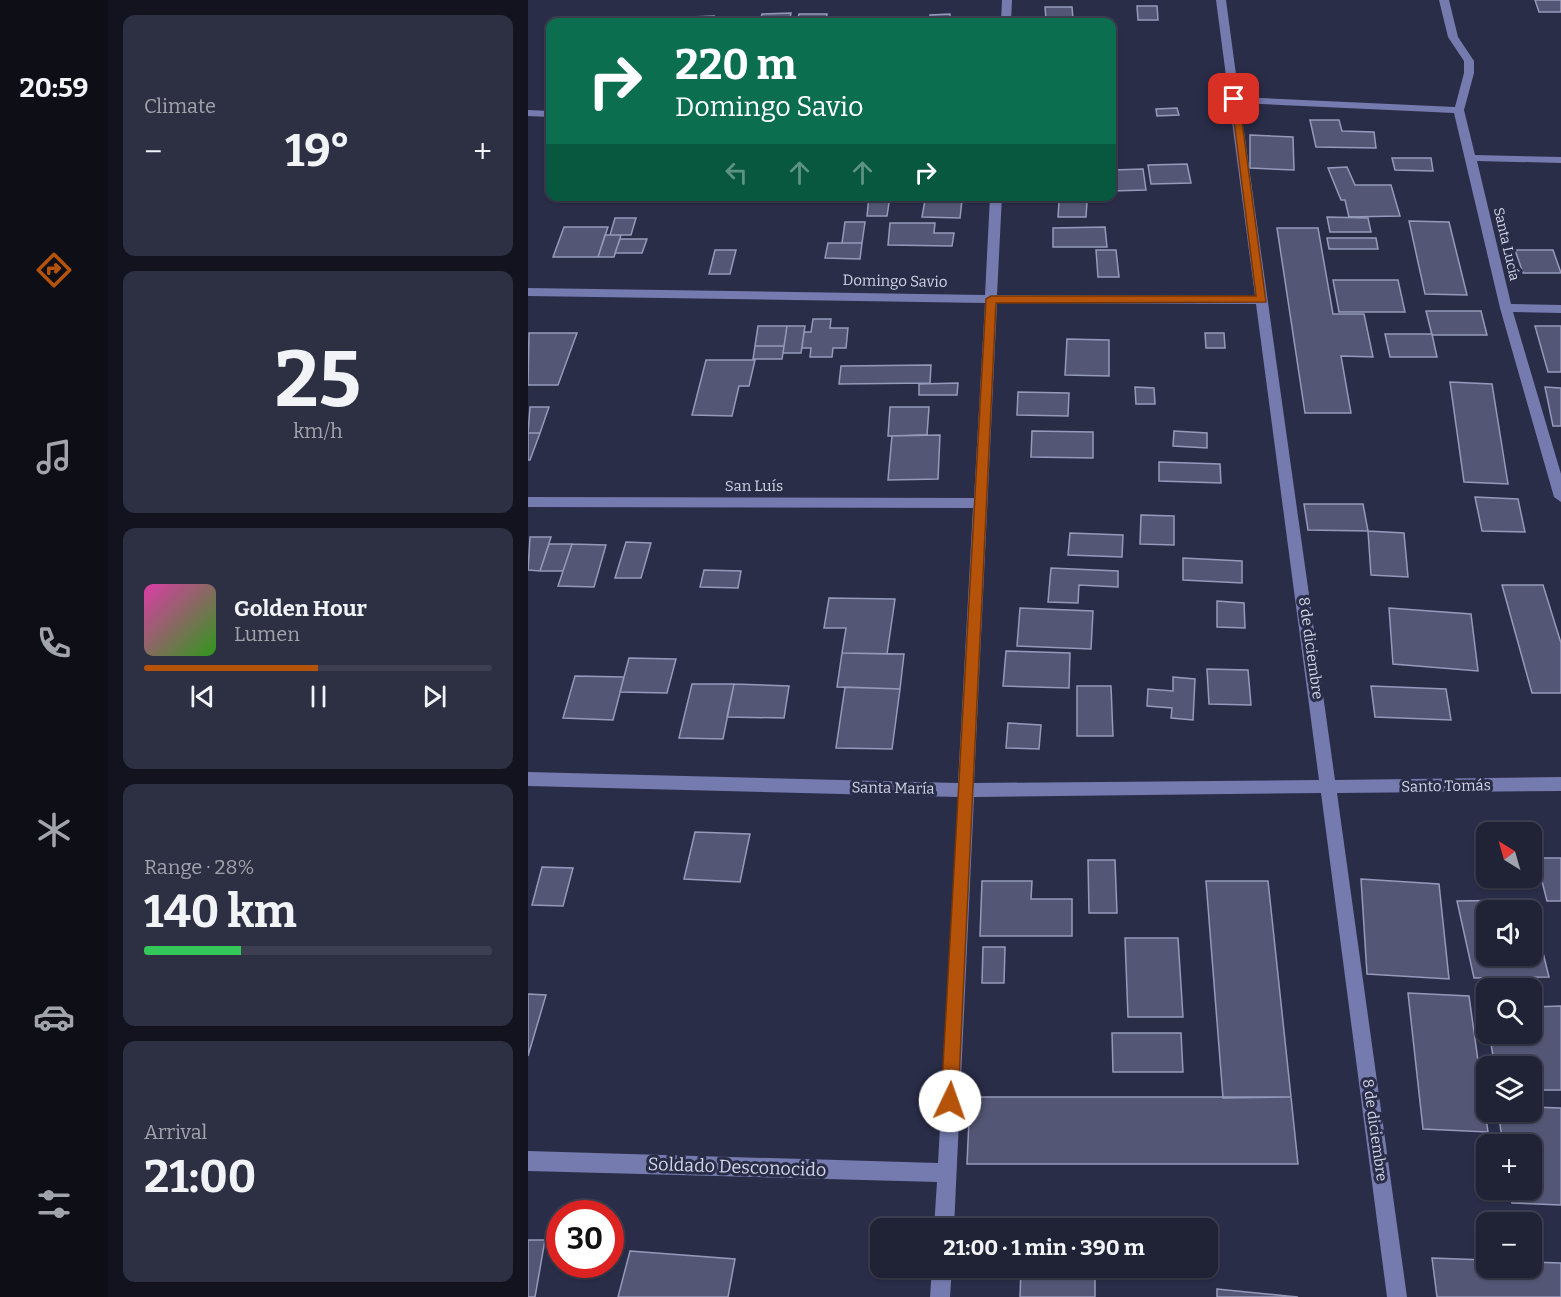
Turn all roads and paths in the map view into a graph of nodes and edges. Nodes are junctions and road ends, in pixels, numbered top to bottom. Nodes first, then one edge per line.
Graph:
1 (1007, 0) edge
2 (1221, 0) edge
3 (1444, 0) edge
4 (1006, 18) edge
5 (1234, 99) junction
6 (1459, 110) junction
7 (528, 113) edge
8 (546, 114) edge
9 (1471, 158) junction
10 (1561, 160) edge
11 (996, 201) edge
12 (528, 292) edge
13 (991, 299) junction
14 (1262, 300) junction
15 (1506, 308) junction
16 (1561, 309) edge
17 (1561, 497) edge
18 (528, 502) edge
19 (980, 503) junction
20 (528, 779) edge
21 (1561, 784) edge
22 (1330, 788) junction
23 (965, 790) junction
24 (528, 1161) edge
25 (946, 1173) junction
26 (944, 1218) edge
27 (941, 1278) edge
28 (940, 1297) edge
29 (1397, 1297) edge

1 - 4 street
2 - 5 street, 8 de diciembre
3 - 6 street, Santa Lucía
5 - 6 street
5 - 14 street, 8 de diciembre
6 - 9 street, Santa Lucía
7 - 8 street
9 - 10 street
9 - 15 street, Santa Lucía
11 - 13 street
12 - 13 street, Domingo Savio
13 - 14 street, Domingo Savio
13 - 19 street
14 - 22 street, 8 de diciembre
15 - 16 street
15 - 17 street, Santa Lucía
18 - 19 street, San Luís
19 - 23 street
20 - 23 street, Santa María
21 - 22 street, Santo Tomás
22 - 23 street, Santa María
22 - 29 street, 8 de diciembre
23 - 25 street
24 - 25 street, Soldado Desconocido
25 - 26 street
27 - 28 street

